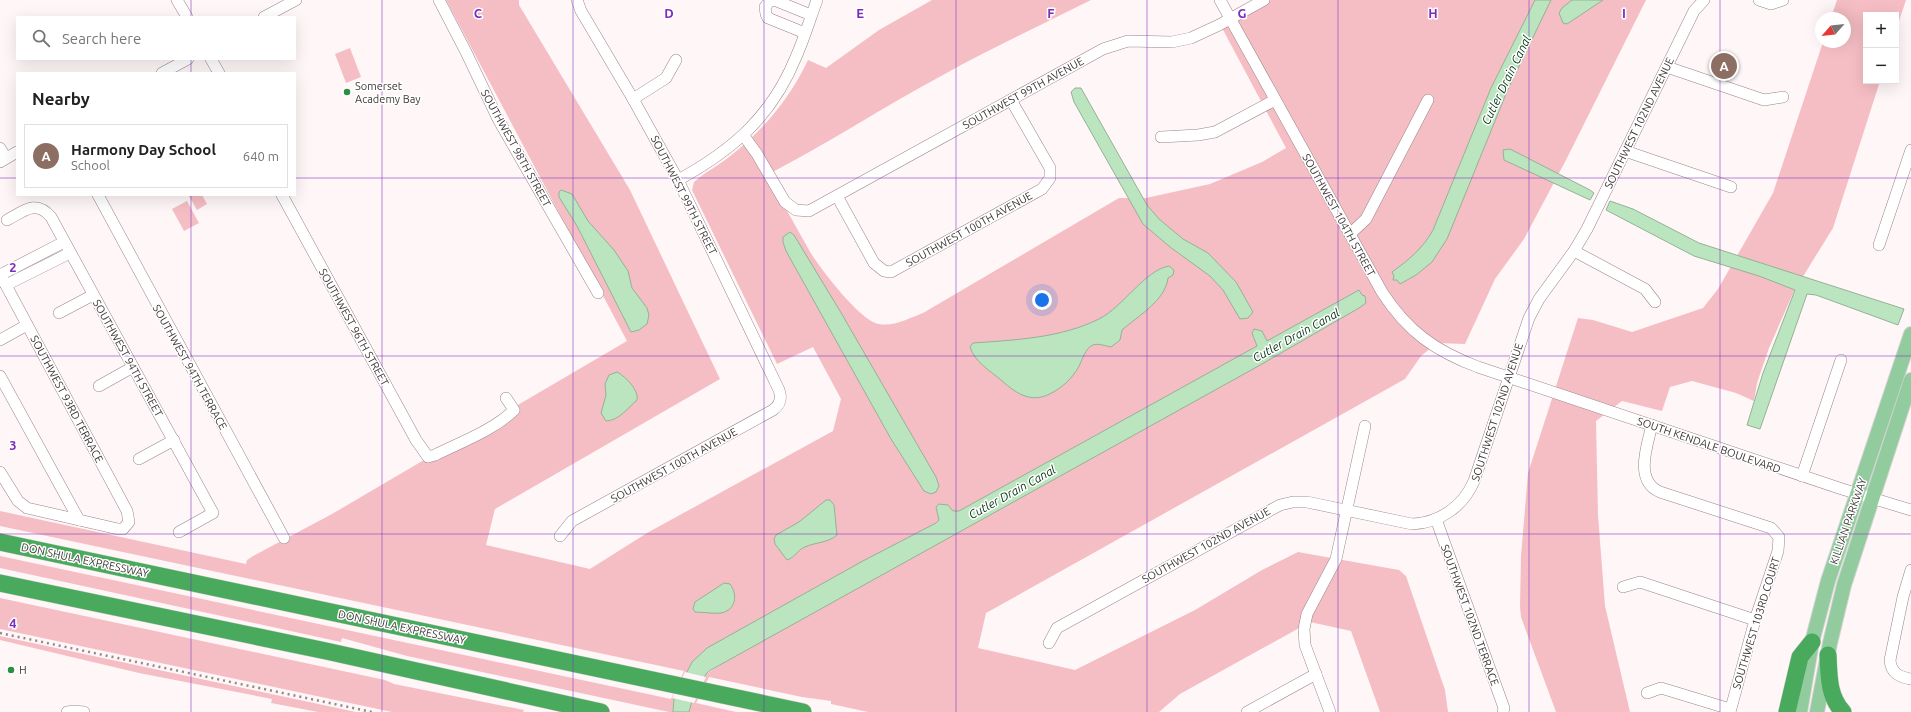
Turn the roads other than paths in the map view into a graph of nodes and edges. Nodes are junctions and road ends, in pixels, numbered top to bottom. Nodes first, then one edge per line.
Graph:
1 (177, 0) edge
2 (296, 0) edge
3 (438, 0) edge
4 (817, 0) edge
5 (1220, 0) edge
6 (1264, 0) edge
7 (1704, 0) edge
8 (1759, 0) edge
9 (1783, 0) edge
10 (578, 3) edge
11 (811, 15) junction
12 (186, 16) edge
13 (266, 16) edge
14 (1230, 19) junction
15 (805, 33) junction
16 (186, 60) edge
17 (212, 60) edge
18 (676, 60) dead end
19 (1667, 67) junction
20 (164, 72) edge
21 (218, 72) edge
22 (1783, 97) dead end
23 (633, 99) junction
24 (1011, 100) junction
25 (1275, 100) junction
26 (1428, 100) dead end
27 (744, 136) junction
28 (1162, 136) dead end
29 (0, 148) edge
30 (1911, 150) edge
31 (1626, 151) junction
32 (16, 153) edge
33 (3, 160) edge
34 (678, 180) junction
35 (1731, 187) dead end
36 (99, 196) edge
37 (283, 196) edge
38 (836, 196) junction
39 (7, 220) dead end
40 (1350, 234) junction
41 (64, 242) junction
42 (1879, 245) dead end
43 (1574, 251) junction
44 (70, 253) junction
45 (2, 278) edge
46 (598, 293) dead end
47 (93, 295) junction
48 (1655, 302) dead end
49 (59, 313) dead end
50 (27, 325) junction
51 (1911, 334) edge
52 (0, 340) edge
53 (1841, 360) dead end
54 (133, 367) junction
55 (0, 376) edge
56 (1509, 377) junction
57 (1911, 380) edge
58 (99, 386) dead end
59 (779, 390) joint
60 (506, 398) dead end
61 (1652, 425) junction
62 (1365, 426) dead end
63 (174, 440) junction
64 (139, 459) dead end
65 (0, 472) edge
66 (1802, 476) junction
67 (1858, 494) junction
68 (1872, 498) junction
69 (1911, 510) edge
70 (1347, 511) junction
71 (1436, 519) junction
72 (79, 520) junction
73 (179, 532) dead end
74 (560, 536) dead end
75 (284, 538) dead end
76 (0, 542) edge
77 (1911, 570) edge
78 (0, 583) edge
79 (1623, 587) dead end
80 (1755, 620) junction
81 (1812, 642) junction
82 (1049, 643) dead end
83 (1828, 655) junction
84 (1316, 674) junction
85 (1911, 679) edge
86 (1647, 693) dead end
87 (1730, 711) edge
88 (67, 712) edge
89 (84, 712) edge
90 (602, 712) edge
91 (803, 712) edge
92 (1247, 712) edge
93 (1330, 712) edge
94 (1503, 712) edge
95 (1788, 712) edge
96 (1800, 712) edge
97 (1817, 712) edge
98 (1842, 712) edge

1 - 12 street
2 - 13 street
3 - 46 street, SOUTHWEST 98TH STREET
4 - 11 street
5 - 14 street, SOUTHWEST 104TH STREET
6 - 14 street, SOUTHWEST 99TH AVENUE
7 - 19 street, SOUTHWEST 102ND AVENUE
8 - 9 street
10 - 23 street, SOUTHWEST 99TH STREET
11 - 15 street
11 - 15 street
14 - 24 street, SOUTHWEST 99TH AVENUE
14 - 25 street, SOUTHWEST 104TH STREET
15 - 27 street
16 - 20 street
17 - 21 street
18 - 23 street
19 - 22 street
19 - 31 street, SOUTHWEST 102ND AVENUE
23 - 34 street, SOUTHWEST 99TH STREET
24 - 38 street, SOUTHWEST 99TH AVENUE
24 - 38 street, SOUTHWEST 100TH AVENUE
25 - 28 street
25 - 40 street, SOUTHWEST 104TH STREET
26 - 40 street
27 - 34 street
27 - 38 street, SOUTHWEST 99TH AVENUE
29 - 33 street
30 - 42 street
31 - 35 street
31 - 43 street, SOUTHWEST 102ND AVENUE
32 - 33 street
34 - 59 street, SOUTHWEST 99TH STREET
36 - 75 street, SOUTHWEST 94TH TERRACE
37 - 60 street, SOUTHWEST 96TH STREET
39 - 41 street, SOUTHWEST 94TH STREET
40 - 56 street, SOUTHWEST 104TH STREET
41 - 44 street, SOUTHWEST 94TH STREET
41 - 45 street
43 - 48 street
43 - 56 street, SOUTHWEST 102ND AVENUE
44 - 45 street
44 - 47 street, SOUTHWEST 94TH STREET
45 - 50 street, SOUTHWEST 93RD TERRACE
47 - 49 street
47 - 54 street, SOUTHWEST 94TH STREET
50 - 52 street
50 - 72 street, SOUTHWEST 93RD TERRACE
51 - 67 main road, KILLIAN PARKWAY
53 - 66 street
54 - 58 street
54 - 63 street, SOUTHWEST 94TH STREET
55 - 72 street
56 - 61 street, SOUTH KENDALE BOULEVARD
56 - 71 street, SOUTHWEST 102ND AVENUE
57 - 68 main road, KILLIAN PARKWAY
59 - 74 street, SOUTHWEST 100TH AVENUE
61 - 66 street, SOUTH KENDALE BOULEVARD
61 - 80 street, SOUTHWEST 103RD COURT
62 - 70 street
63 - 64 street
63 - 73 street, SOUTHWEST 94TH STREET
65 - 72 street
66 - 67 street, SOUTH KENDALE BOULEVARD
67 - 68 street, SOUTH KENDALE BOULEVARD
67 - 81 main road, KILLIAN PARKWAY
68 - 69 street, SOUTH KENDALE BOULEVARD
68 - 83 main road, KILLIAN PARKWAY
70 - 71 street, SOUTHWEST 102ND AVENUE
70 - 82 street, SOUTHWEST 102ND AVENUE
70 - 84 street
71 - 94 street, SOUTHWEST 102ND TERRACE
76 - 91 highway, DON SHULA EXPRESSWAY
77 - 85 street
78 - 90 highway
79 - 80 street
80 - 87 street, SOUTHWEST 103RD COURT
81 - 95 highway
81 - 96 main road, KILLIAN PARKWAY
83 - 97 main road, KILLIAN PARKWAY
83 - 98 highway
84 - 92 street
84 - 93 street
86 - 87 street
88 - 89 street

